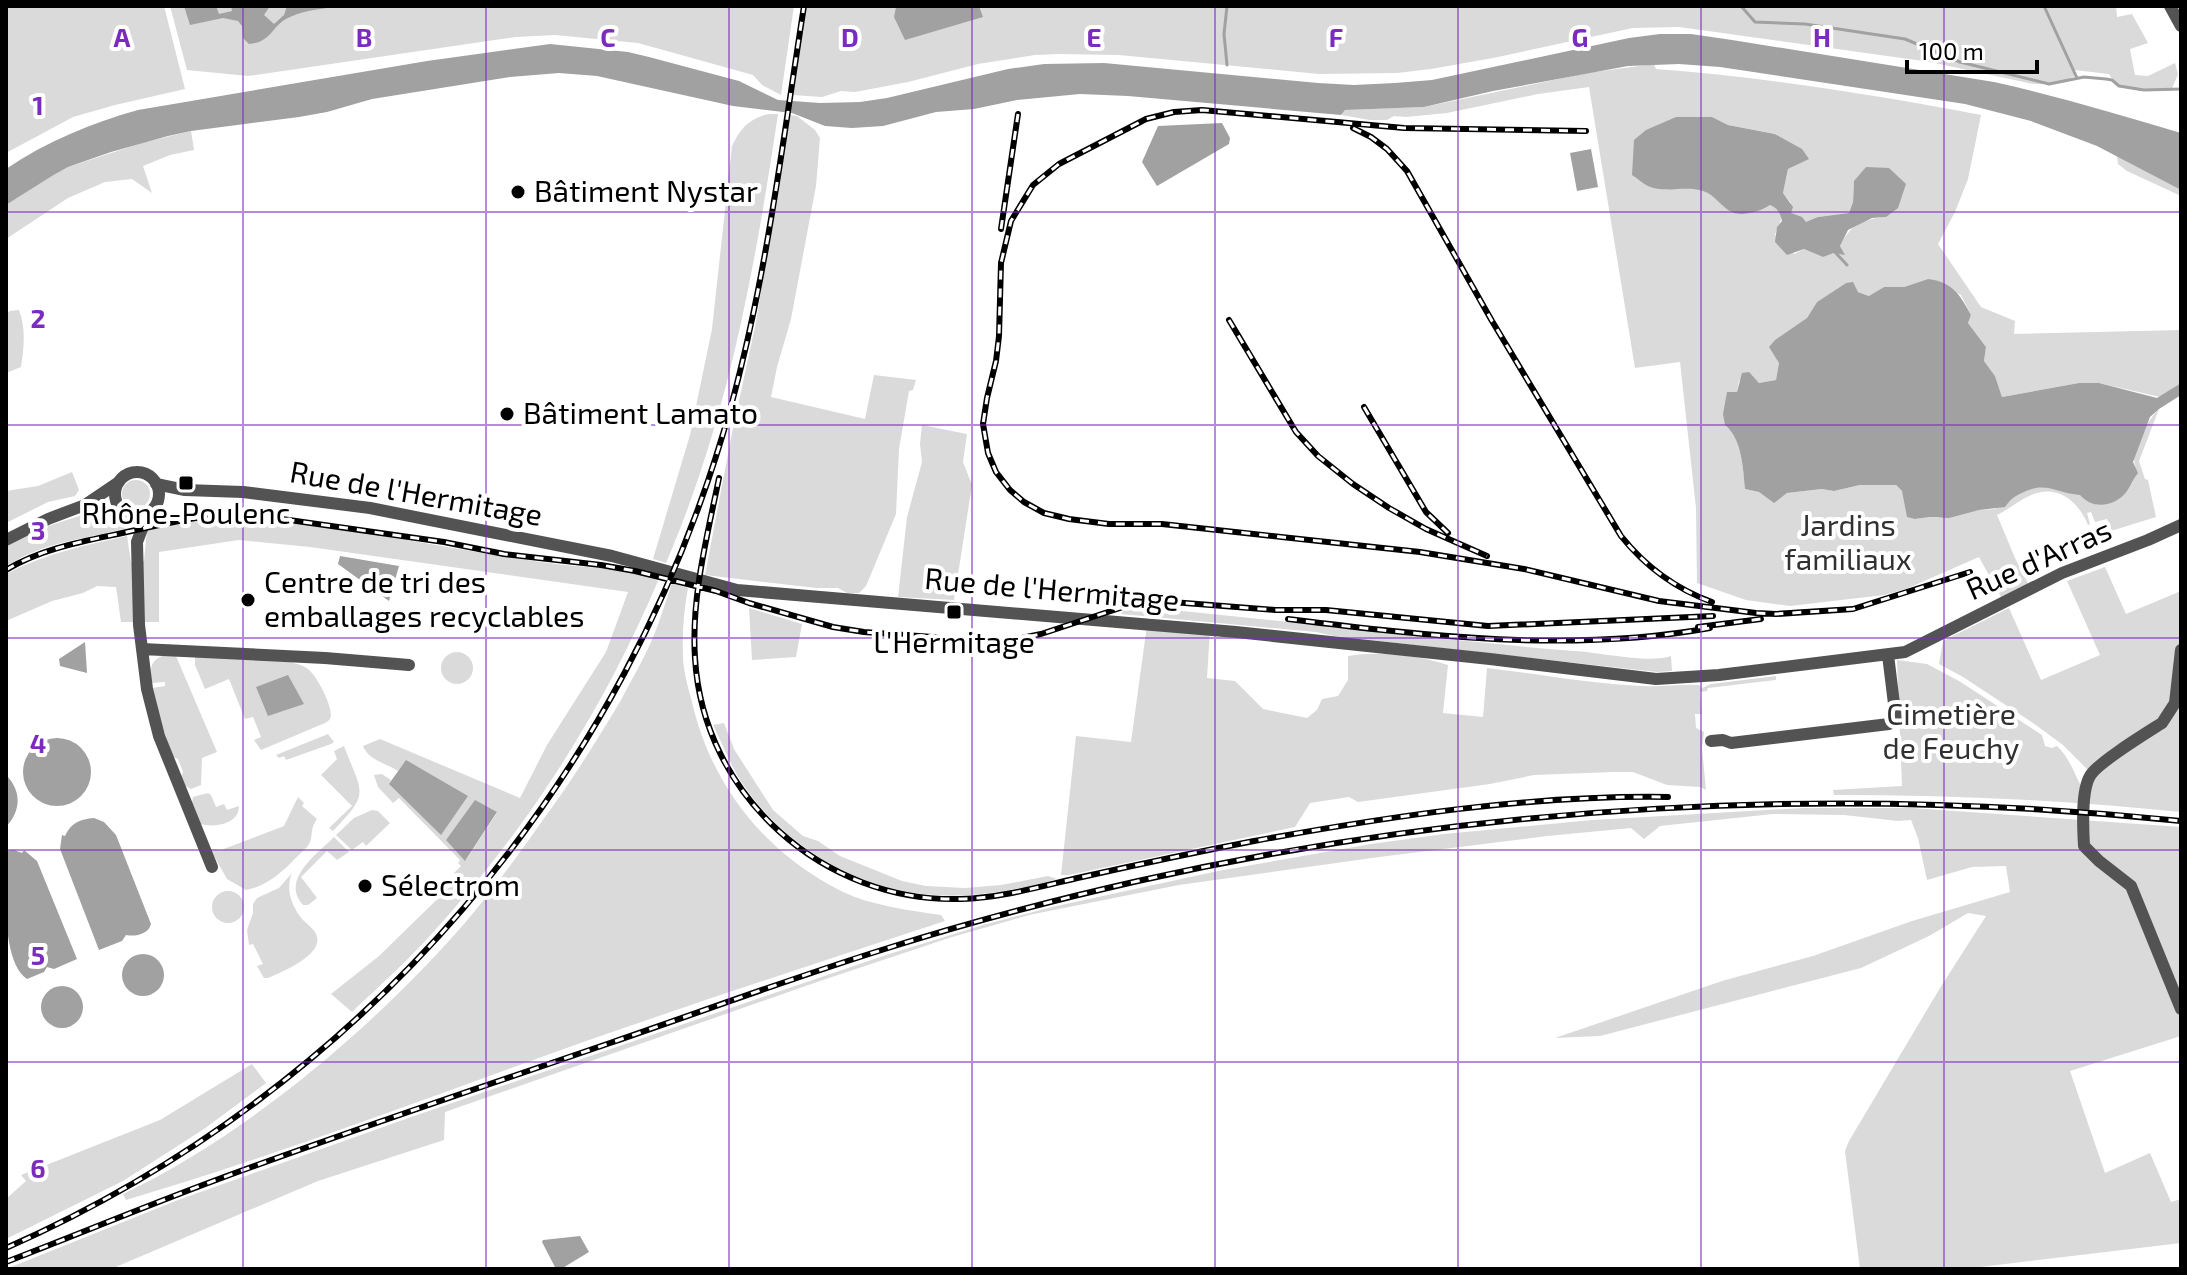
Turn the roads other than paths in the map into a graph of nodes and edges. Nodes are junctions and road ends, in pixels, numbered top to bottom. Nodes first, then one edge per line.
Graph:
1 (2170, 6) edge
2 (2181, 26) edge
3 (119, 482) junction
4 (156, 484) junction
5 (185, 490) junction
6 (85, 505) junction
7 (152, 508) junction
8 (123, 510) junction
9 (2181, 525) edge
10 (6, 540) edge
11 (137, 542) junction
12 (1920, 645) joint
13 (142, 649) junction
14 (2181, 650) edge
15 (1888, 655) junction
16 (409, 665) dead end
17 (1711, 741) dead end
18 (212, 867) dead end
19 (2181, 1009) edge

1 - 2 street
3 - 4 street
3 - 6 street
3 - 8 street
4 - 5 street, Rue de l'Hermitage
4 - 7 street
5 - 7 street, Rue de l'Hermitage
5 - 15 street, Rue de l'Hermitage
6 - 8 street
6 - 10 street
7 - 8 street
7 - 11 street
8 - 11 street
9 - 12 street, Rue d'Arras
11 - 13 street
12 - 15 street, Rue de l'Hermitage
13 - 16 street
13 - 18 street
14 - 19 street
15 - 17 street

